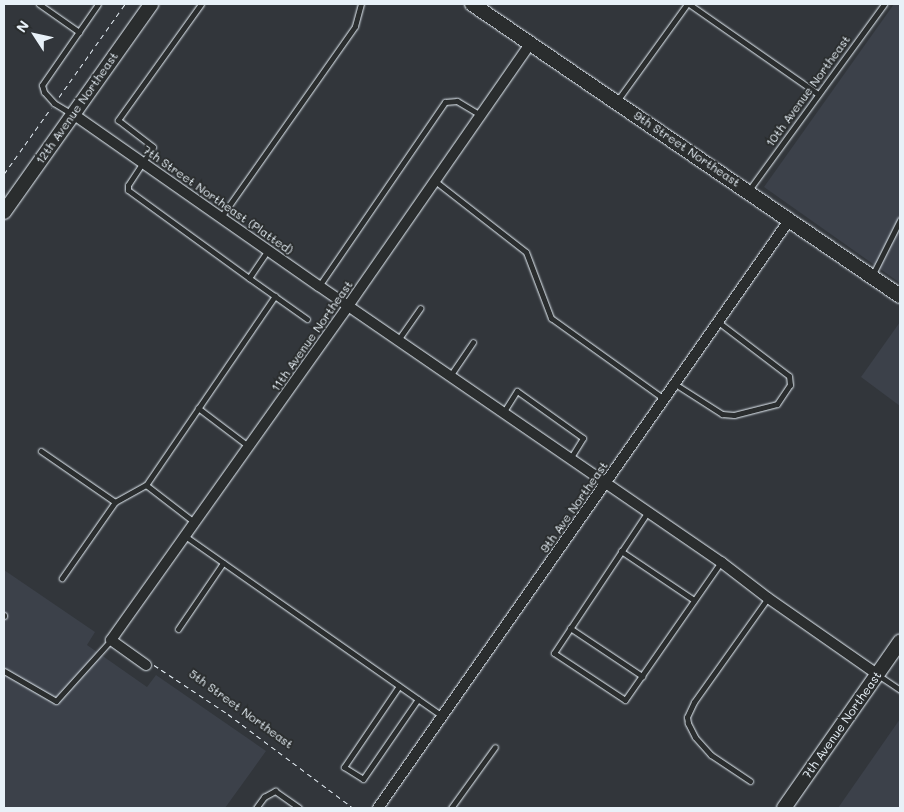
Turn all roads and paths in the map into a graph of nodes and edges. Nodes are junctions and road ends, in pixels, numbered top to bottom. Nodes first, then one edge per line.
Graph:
1 (39, 4) edge
2 (98, 4) edge
3 (125, 4) edge
4 (151, 4) edge
5 (201, 4) edge
6 (361, 4) edge
7 (472, 4) edge
8 (688, 4) edge
9 (884, 4) edge
10 (79, 32) junction
11 (530, 44) junction
12 (818, 94) junction
13 (616, 102) junction
14 (54, 103) junction
15 (72, 114) junction
16 (480, 115) junction
17 (143, 164) junction
18 (4, 174) edge
19 (435, 181) junction
20 (748, 190) junction
21 (4, 212) edge
22 (221, 217) junction
23 (790, 220) junction
24 (900, 220) edge
25 (268, 249) junction
26 (872, 276) junction
27 (249, 278) junction
28 (319, 286) junction
29 (275, 296) junction
30 (900, 296) edge
31 (348, 306) junction
32 (420, 308) dead end
33 (307, 319) dead end
34 (718, 322) junction
35 (398, 341) junction
36 (473, 342) dead end
37 (450, 376) junction
38 (675, 384) junction
39 (664, 399) junction
40 (198, 408) junction
41 (503, 413) junction
42 (249, 446) junction
43 (41, 451) dead end
44 (570, 459) junction
45 (605, 483) junction
46 (146, 486) junction
47 (115, 502) junction
48 (647, 513) junction
49 (195, 522) junction
50 (185, 536) junction
51 (621, 551) junction
52 (721, 562) junction
53 (223, 563) junction
54 (62, 578) dead end
55 (768, 598) junction
56 (694, 600) junction
57 (570, 628) junction
58 (178, 629) dead end
59 (111, 640) junction
60 (900, 642) edge
61 (146, 664) joint
62 (4, 671) edge
63 (877, 674) junction
64 (642, 676) junction
65 (399, 686) junction
66 (900, 690) edge
67 (418, 699) junction
68 (442, 716) junction
69 (495, 747) dead end
70 (750, 781) dead end
71 (256, 808) edge
72 (299, 808) edge
73 (353, 808) edge
74 (378, 808) edge
75 (451, 808) edge
76 (784, 808) edge

1 - 10 lane
2 - 10 lane
3 - 14 path
4 - 15 street, 12th Avenue Northeast
5 - 17 lane
6 - 22 lane
7 - 11 street, 9th Street Northeast
8 - 12 lane
8 - 13 lane
9 - 12 lane, 10th Avenue Northeast
10 - 14 lane
11 - 13 street, 9th Street Northeast
11 - 16 street, 11th Avenue Northeast
12 - 20 lane, 10th Avenue Northeast
13 - 20 street, 9th Street Northeast
14 - 15 lane
14 - 18 path
15 - 17 street, 7th Street Northeast (Platted)
15 - 21 street, 12th Avenue Northeast
16 - 19 street, 11th Avenue Northeast
16 - 28 lane
17 - 22 street, 7th Street Northeast (Platted)
17 - 27 lane
19 - 31 street, 11th Avenue Northeast
19 - 39 lane
20 - 23 street, 9th Street Northeast
22 - 25 street, 7th Street Northeast (Platted)
23 - 26 street, 9th Street Northeast
23 - 34 street, 9th Ave Northeast
24 - 26 lane
25 - 27 lane
25 - 28 street, 7th Street Northeast (Platted)
26 - 30 street, 9th Street Northeast
27 - 29 lane
28 - 31 street, 7th Street Northeast (Platted)
29 - 33 lane
29 - 40 lane
31 - 35 street, 7th Street Northeast (Platted)
31 - 42 street, 11th Avenue Northeast
32 - 35 lane
34 - 38 street, 9th Ave Northeast
34 - 38 lane
35 - 37 street, 7th Street Northeast (Platted)
36 - 37 lane
37 - 41 street, 7th Street Northeast (Platted)
38 - 39 street, 9th Ave Northeast
39 - 45 street, 9th Ave Northeast
40 - 42 lane
40 - 46 lane
41 - 44 street, 7th Street Northeast (Platted)
41 - 44 lane
42 - 49 street, 11th Avenue Northeast
43 - 47 lane
44 - 45 street, 7th Street Northeast (Platted)
45 - 48 street, 7th Street Northeast (Platted)
45 - 68 street, 9th Ave Northeast
46 - 47 lane
46 - 49 lane
47 - 54 lane
48 - 51 lane
48 - 52 street, 7th Street Northeast (Platted)
49 - 50 street, 11th Avenue Northeast
50 - 53 lane
50 - 59 street, 11th Avenue Northeast
51 - 56 lane
51 - 57 lane
52 - 55 street, 7th Street Northeast (Platted)
52 - 56 lane
53 - 58 lane
53 - 65 lane
55 - 63 street, 7th Street Northeast (Platted)
55 - 70 lane
56 - 64 lane
57 - 64 lane
57 - 64 lane
59 - 61 street
59 - 62 lane
60 - 63 street, 7th Avenue Northeast
61 - 73 path, 5th Street Northeast
63 - 66 lane
63 - 76 street, 7th Avenue Northeast
65 - 67 lane
65 - 67 lane
67 - 68 lane
68 - 74 street, 9th Ave Northeast
69 - 75 lane
71 - 72 lane

